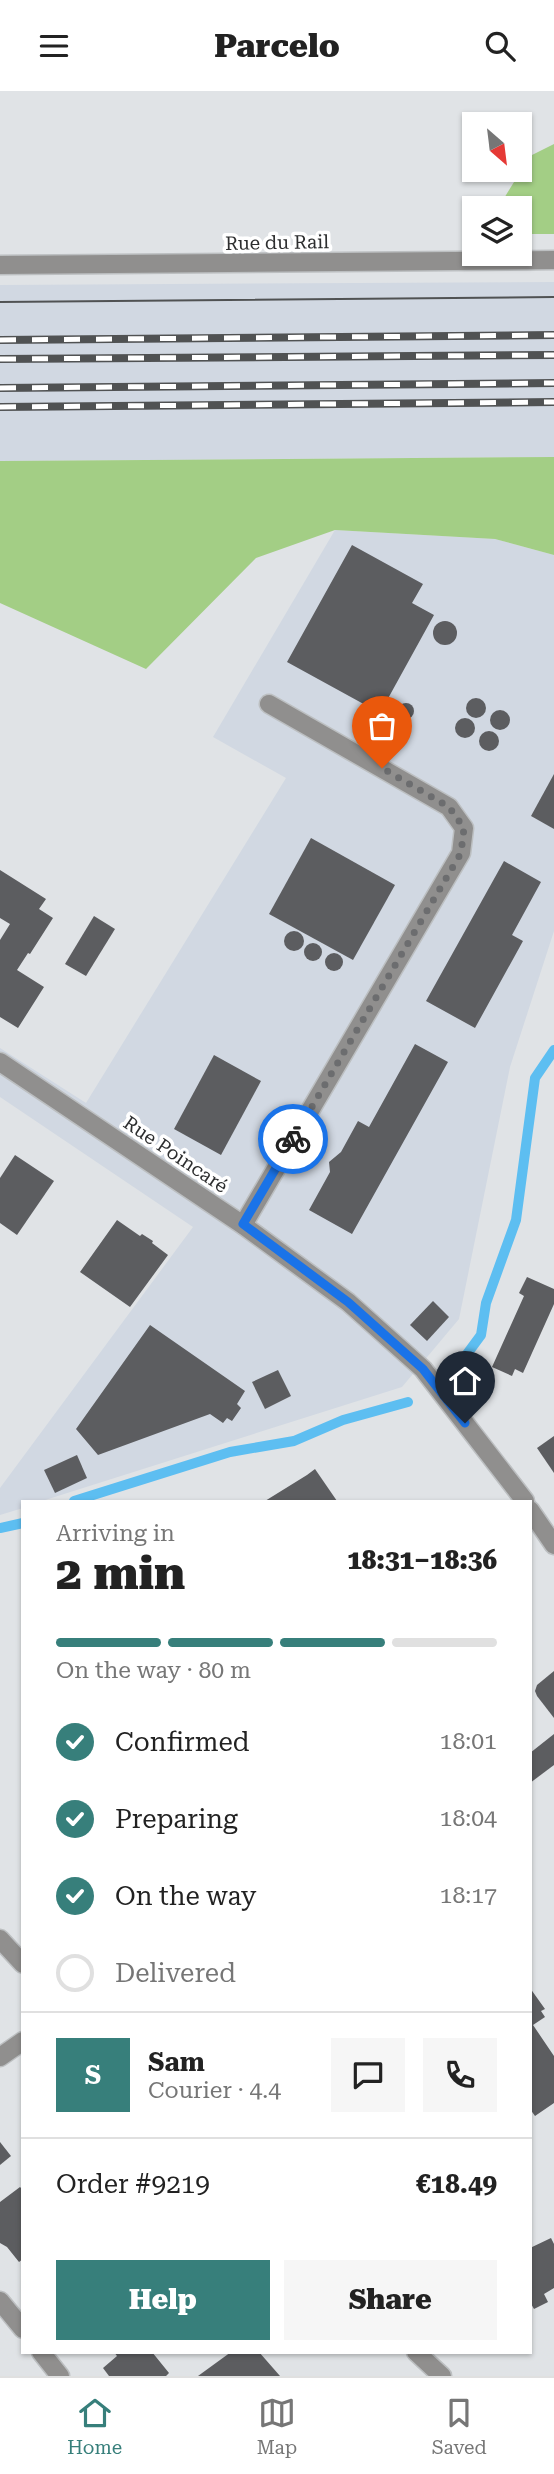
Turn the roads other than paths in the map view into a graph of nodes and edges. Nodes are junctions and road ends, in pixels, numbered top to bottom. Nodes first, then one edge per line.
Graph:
1 (554, 260) edge
2 (0, 265) edge
3 (269, 704) dead end
4 (0, 1062) edge
5 (243, 1224) junction
6 (524, 1500) edge
7 (532, 1513) edge
8 (554, 1545) edge
9 (0, 1939) edge
10 (21, 1962) edge
11 (21, 2042) edge
12 (0, 2057) edge
13 (0, 2301) edge
14 (21, 2327) edge
15 (43, 2354) edge
16 (418, 2354) edge
17 (60, 2376) edge
18 (442, 2376) edge

1 - 2 street, Rue du Rail
3 - 5 street
4 - 5 street, Rue Poincaré
5 - 6 street, Rue Poincaré
7 - 8 street
9 - 10 street
11 - 12 street
13 - 14 street
15 - 17 street
16 - 18 street

